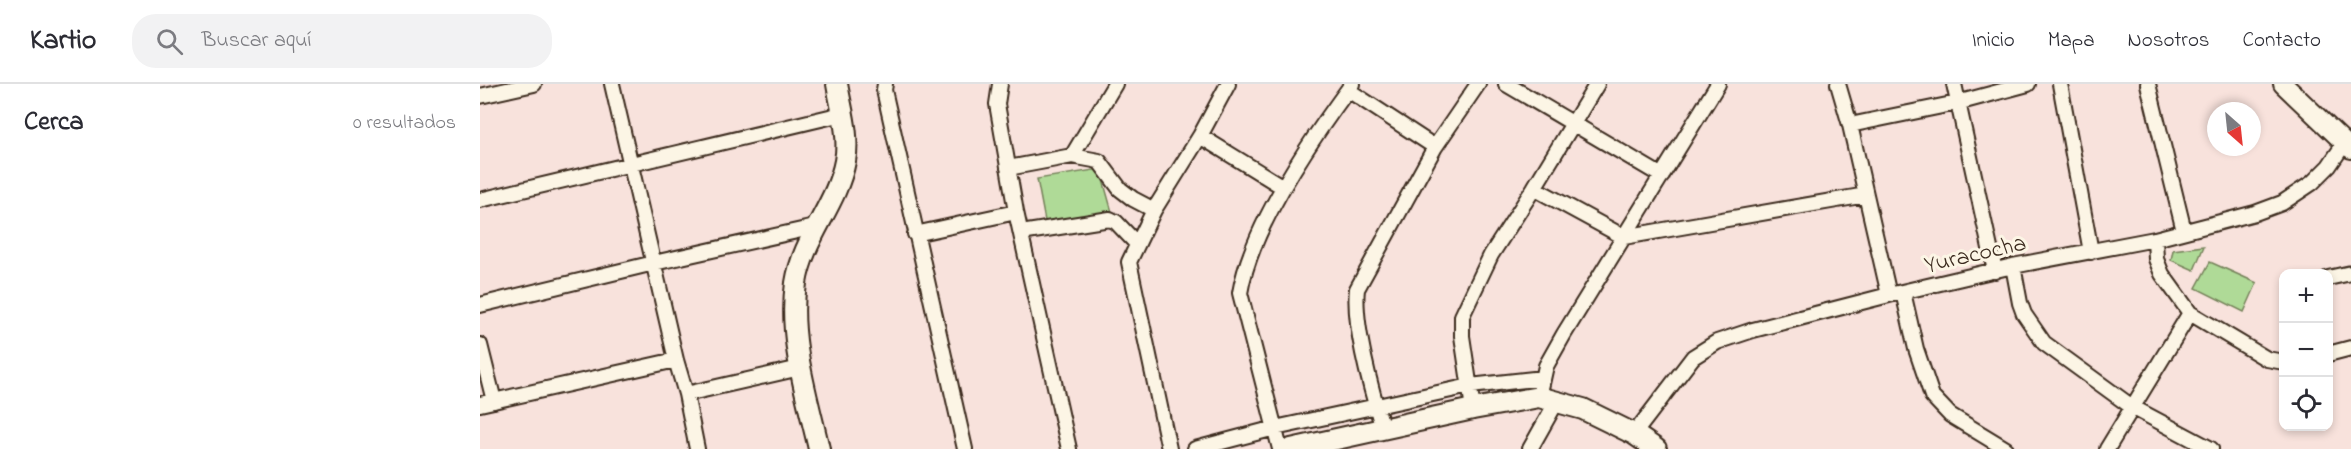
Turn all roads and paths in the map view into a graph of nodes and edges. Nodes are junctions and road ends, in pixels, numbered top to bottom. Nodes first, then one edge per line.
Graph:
1 (534, 84) edge
2 (612, 84) edge
3 (837, 84) edge
4 (885, 84) edge
5 (1000, 84) edge
6 (1115, 84) edge
7 (1228, 84) edge
8 (1478, 84) edge
9 (1506, 84) edge
10 (1597, 84) edge
11 (1718, 84) edge
12 (1838, 84) edge
13 (1954, 84) edge
14 (2028, 84) edge
15 (2060, 84) edge
16 (2148, 84) edge
17 (2283, 84) edge
18 (1350, 87) edge
19 (480, 96) edge
20 (1957, 103) junction
21 (842, 114) junction
22 (1572, 124) junction
23 (1850, 125) junction
24 (1200, 136) junction
25 (1435, 147) junction
26 (2347, 147) edge
27 (1072, 156) junction
28 (631, 163) junction
29 (1008, 168) junction
30 (1662, 176) junction
31 (1283, 187) junction
32 (1534, 189) junction
33 (1866, 195) junction
34 (480, 200) edge
35 (1154, 210) junction
36 (1016, 212) junction
37 (815, 227) junction
38 (2184, 231) junction
39 (1021, 233) junction
40 (915, 234) junction
41 (1624, 237) junction
42 (2155, 239) junction
43 (1136, 243) junction
44 (2091, 252) junction
45 (654, 263) junction
46 (2013, 266) junction
47 (1995, 271) junction
48 (2351, 273) edge
49 (2333, 277) edge
50 (1896, 294) junction
51 (480, 305) edge
52 (2190, 313) junction
53 (480, 345) edge
54 (2351, 348) edge
55 (2333, 353) edge
56 (676, 360) junction
57 (2279, 361) edge
58 (800, 368) junction
59 (1470, 386) junction
60 (1546, 392) junction
61 (686, 394) junction
62 (494, 401) junction
63 (480, 404) edge
64 (1376, 406) junction
65 (2132, 407) junction
66 (1473, 409) junction
67 (1275, 428) junction
68 (1383, 429) junction
69 (1634, 434) junction
70 (697, 449) edge
71 (819, 449) edge
72 (965, 449) edge
73 (1069, 449) edge
74 (1169, 449) edge
75 (1195, 449) edge
76 (1280, 449) edge
77 (1291, 449) edge
78 (1530, 449) edge
79 (1656, 449) edge
80 (2006, 449) edge
81 (2107, 449) edge
82 (2211, 449) edge

1 - 19 street
2 - 28 street
3 - 21 main road
4 - 40 street
5 - 29 street
6 - 27 street
7 - 24 street
8 - 25 street
9 - 22 street
10 - 22 street
11 - 30 street
12 - 23 street
13 - 20 street
14 - 20 street
15 - 44 street
16 - 38 street
17 - 26 street
18 - 25 street
18 - 31 street
20 - 23 street
20 - 47 street
21 - 28 street
21 - 37 main road
22 - 30 street
22 - 32 street
23 - 33 street
24 - 31 street
24 - 35 street
25 - 64 street
26 - 38 street, Yuracocha
27 - 29 street
27 - 35 street
28 - 34 street
28 - 45 street
29 - 36 street
30 - 41 street
31 - 67 street
32 - 41 street
32 - 59 street
33 - 41 street
33 - 50 street
35 - 43 street
36 - 39 street
36 - 40 street
37 - 45 street
37 - 58 main road
38 - 42 street, Yuracocha
39 - 43 street
39 - 73 street
40 - 72 street
41 - 60 street
42 - 44 street, Yuracocha
42 - 52 street
43 - 74 street
44 - 46 street, Yuracocha
45 - 51 street
45 - 56 street
46 - 47 street, Yuracocha
46 - 65 street
47 - 50 street, Yuracocha
48 - 49 street
50 - 69 street, Yuracocha
50 - 80 street
52 - 57 street
52 - 65 street
53 - 62 street
54 - 55 street
56 - 61 street
56 - 62 street
58 - 61 street
58 - 71 main road
59 - 60 street
59 - 64 street
59 - 66 street
60 - 66 main road
60 - 69 main road
60 - 78 street
61 - 70 street
62 - 63 street
64 - 67 street
64 - 68 street
65 - 81 street
65 - 82 street
66 - 68 main road
67 - 75 street
67 - 76 street
68 - 77 main road
69 - 79 main road

